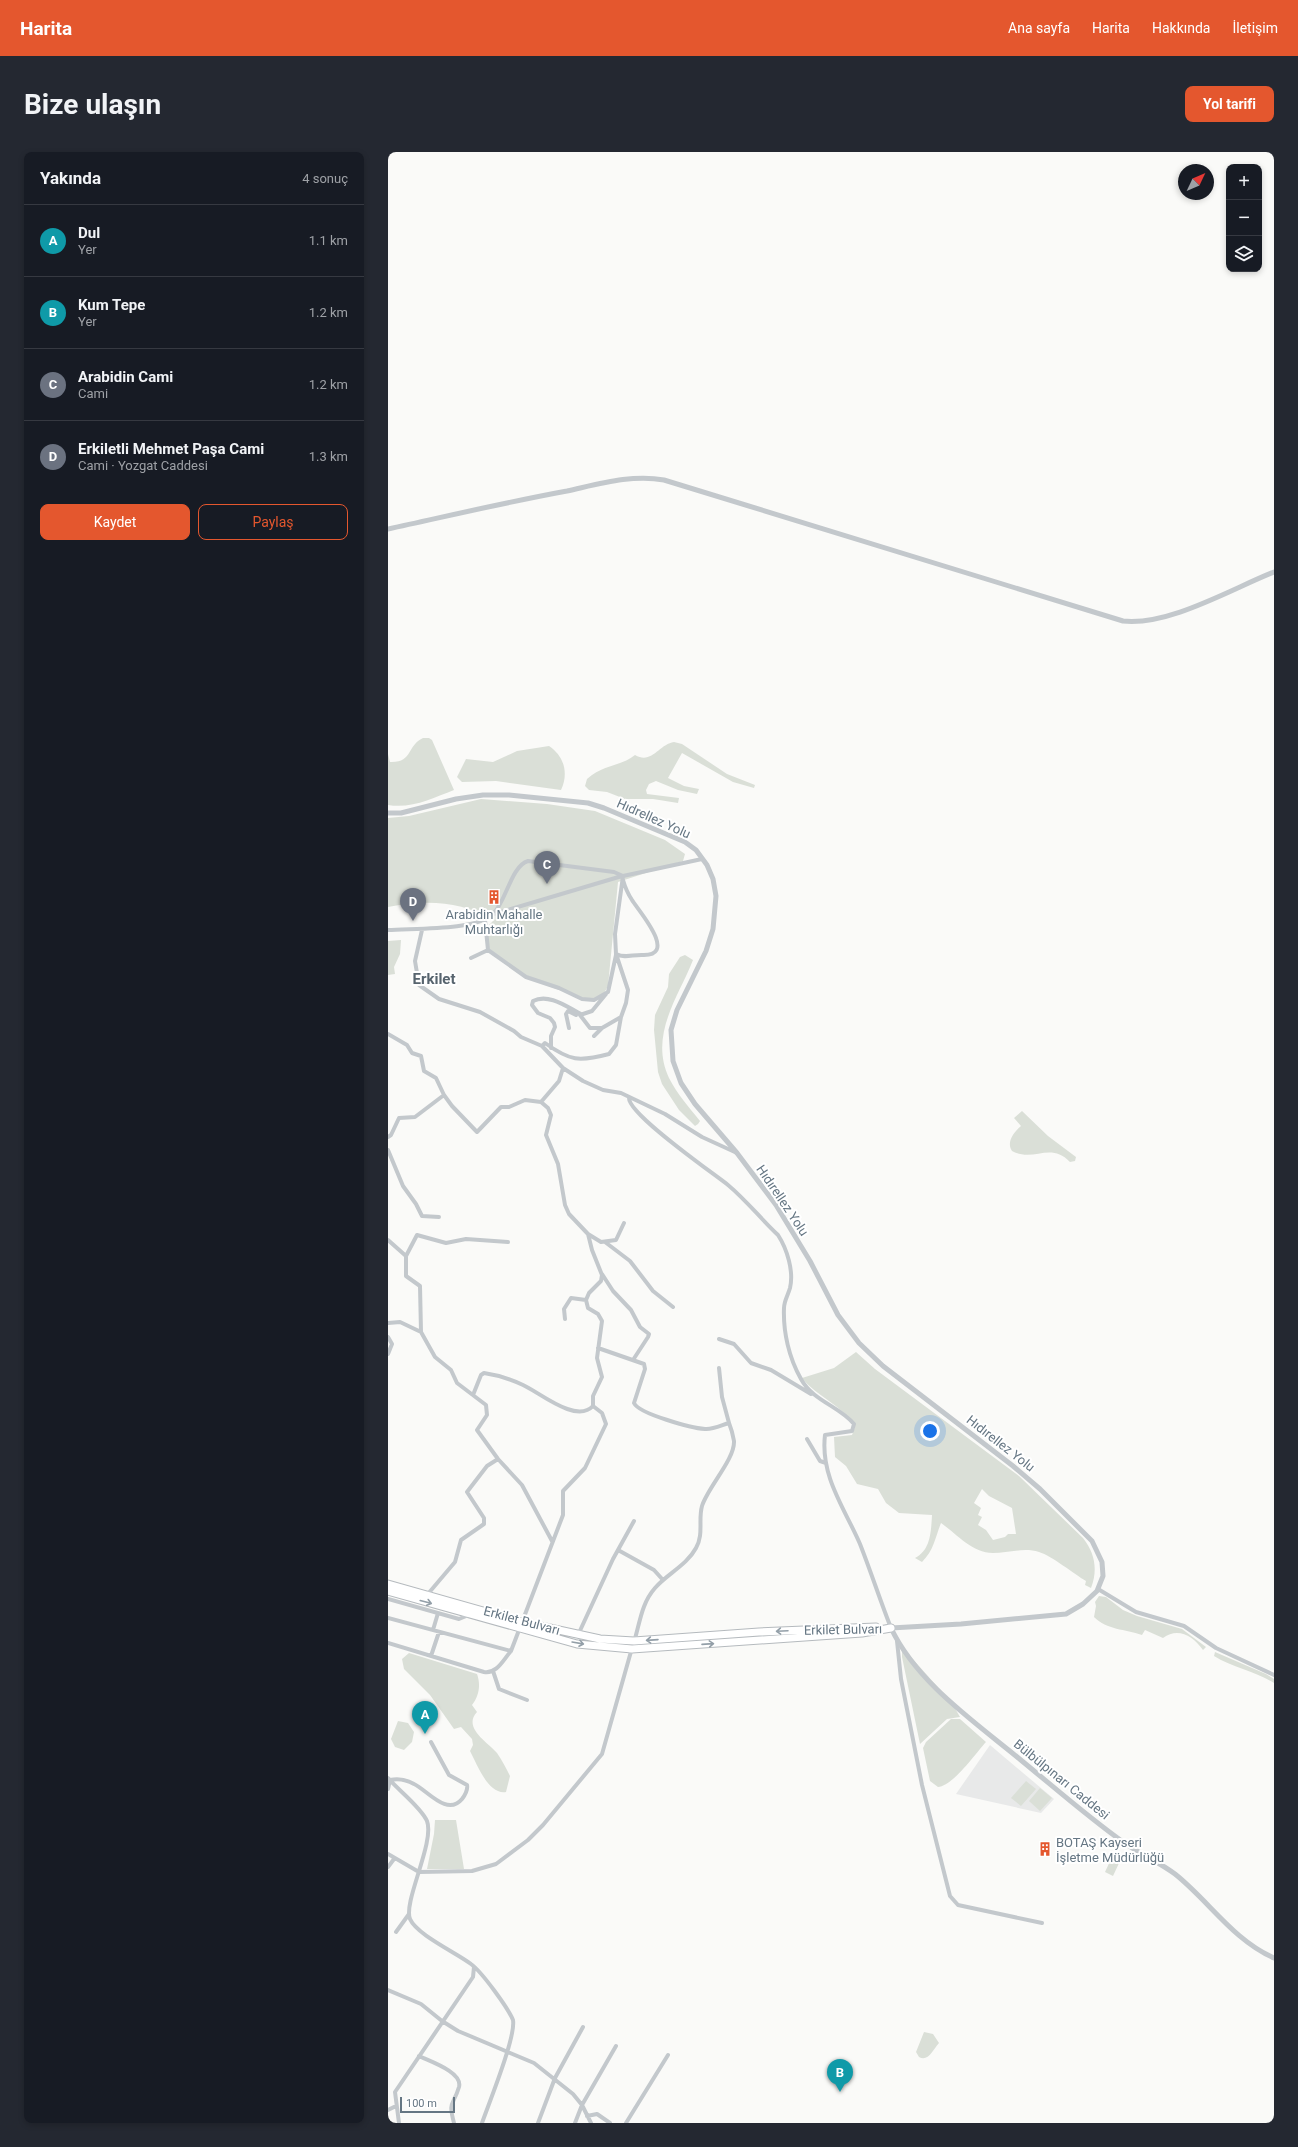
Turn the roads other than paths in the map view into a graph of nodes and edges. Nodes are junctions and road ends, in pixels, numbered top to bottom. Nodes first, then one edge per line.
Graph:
1 (388, 528) edge
2 (1274, 572) edge
3 (388, 813) edge
4 (702, 859) junction
5 (623, 876) junction
6 (494, 914) junction
7 (485, 920) junction
8 (390, 929) edge
9 (422, 930) junction
10 (488, 950) junction
11 (616, 954) junction
12 (470, 958) dead end
13 (606, 994) junction
14 (580, 1015) junction
15 (621, 1017) junction
16 (569, 1028) dead end
17 (602, 1028) junction
18 (388, 1034) edge
19 (594, 1036) dead end
20 (542, 1046) junction
21 (551, 1048) junction
22 (563, 1068) junction
23 (444, 1095) junction
24 (629, 1097) junction
25 (541, 1102) junction
26 (388, 1138) edge
27 (388, 1150) edge
28 (737, 1153) junction
29 (439, 1217) dead end
30 (624, 1222) dead end
31 (588, 1234) junction
32 (388, 1240) edge
33 (508, 1242) dead end
34 (605, 1242) junction
35 (406, 1256) junction
36 (601, 1273) junction
37 (586, 1300) junction
38 (673, 1307) dead end
39 (565, 1319) dead end
40 (389, 1321) edge
41 (421, 1332) junction
42 (388, 1337) edge
43 (719, 1339) dead end
44 (598, 1348) junction
45 (388, 1354) edge
46 (633, 1360) junction
47 (719, 1368) dead end
48 (473, 1395) junction
49 (815, 1395) junction
50 (593, 1406) junction
51 (729, 1423) junction
52 (807, 1439) dead end
53 (498, 1459) junction
54 (826, 1463) junction
55 (634, 1521) dead end
56 (552, 1541) junction
57 (618, 1550) junction
58 (663, 1580) junction
59 (388, 1584) edge
60 (1098, 1589) junction
61 (388, 1592) edge
62 (427, 1595) junction
63 (388, 1599) edge
64 (438, 1613) junction
65 (471, 1614) junction
66 (388, 1618) edge
67 (521, 1625) junction
68 (891, 1628) junction
69 (433, 1630) junction
70 (439, 1632) junction
71 (578, 1635) junction
72 (634, 1641) junction
73 (897, 1641) junction
74 (388, 1643) edge
75 (632, 1649) junction
76 (510, 1651) junction
77 (431, 1656) junction
78 (493, 1671) junction
79 (1274, 1675) edge
80 (526, 1700) dead end
81 (431, 1742) dead end
82 (389, 1779) edge
83 (388, 1789) edge
84 (388, 1854) edge
85 (394, 1859) junction
86 (388, 1867) edge
87 (419, 1872) junction
88 (409, 1914) junction
89 (1042, 1923) dead end
90 (396, 1932) dead end
91 (1274, 1958) edge
92 (474, 1966) junction
93 (388, 1990) edge
94 (442, 2021) junction
95 (583, 2028) dead end
96 (616, 2046) dead end
97 (507, 2051) junction
98 (668, 2055) dead end
99 (419, 2056) junction
100 (555, 2078) junction
101 (582, 2105) junction
102 (396, 2106) junction
103 (388, 2110) edge
104 (587, 2116) junction
105 (399, 2123) edge
106 (454, 2123) edge
107 (482, 2123) edge
108 (538, 2123) edge
109 (575, 2123) edge
110 (590, 2123) edge
111 (610, 2123) edge
112 (626, 2123) edge

1 - 2 street
3 - 4 street, Hıdrellez Yolu
4 - 5 street
4 - 28 street, Hıdrellez Yolu
5 - 6 street
5 - 6 street
5 - 11 street
5 - 11 street
6 - 7 street
7 - 9 street
7 - 10 street
8 - 9 street
9 - 20 street
10 - 12 street
10 - 13 street
11 - 13 street
11 - 15 street
13 - 14 street
14 - 16 street
14 - 17 street
14 - 21 street
15 - 17 street
15 - 21 street
17 - 19 street
18 - 23 street
20 - 21 street
20 - 22 street
22 - 24 street
22 - 25 street
23 - 25 street
23 - 26 street
24 - 28 street
24 - 49 street
25 - 31 street
27 - 29 street
28 - 60 street, Hıdırellez Yolu
30 - 34 street
31 - 34 street
31 - 36 street
32 - 35 street
33 - 35 street
34 - 38 street
35 - 41 street
36 - 37 street
36 - 46 street
37 - 39 street
37 - 44 street
40 - 41 street
41 - 48 street
42 - 45 street
43 - 49 street
44 - 46 street
44 - 50 street
46 - 51 street
47 - 51 street
48 - 50 street
48 - 53 street
49 - 54 street
50 - 56 street
51 - 58 street
52 - 54 street
53 - 56 street
53 - 62 street
54 - 68 street
55 - 57 street
56 - 67 street
57 - 58 street
57 - 71 street
58 - 72 street
59 - 62 main road, Erkilet Bulvarı
60 - 68 street, Hıdırellez Yolu
60 - 79 street
61 -> 65 main road, Erkilet Bulvarı
62 - 67 main road, Erkilet Bulvarı
63 - 64 street
64 - 65 street
64 - 69 street
65 - 67 main road, Erkilet Bulvarı
66 - 69 street
67 - 71 main road, Erkilet Bulvarı
67 -> 75 main road, Erkilet Bulvarı
67 - 76 street
68 -> 72 main road, Erkilet Bulvarı
68 - 73 street, Bülbülpınarı Caddesi
75 -> 68 main road, Erkilet Bulvarı
69 - 70 street
70 - 76 street
70 - 77 street
71 - 72 main road, Erkilet Bulvarı
72 - 75 street
73 - 89 street
73 - 91 street, Bülbülpınarı Caddesi
74 - 77 street
75 - 87 street
76 - 78 street
77 - 78 street
78 - 80 street
81 - 82 street
82 - 83 street
82 - 87 street
84 - 85 street
85 - 86 street
85 - 87 street
87 - 88 street
88 - 90 street
88 - 92 street
92 - 94 street
92 - 97 street
93 - 94 street
94 - 97 street
94 - 99 street
95 - 100 street
96 - 101 street
97 - 100 street
97 - 107 street
98 - 112 street
99 - 102 street
99 - 106 street
100 - 101 street
100 - 108 street
101 - 104 street
101 - 109 street
102 - 103 street
102 - 105 street
104 - 110 street
104 - 111 street

